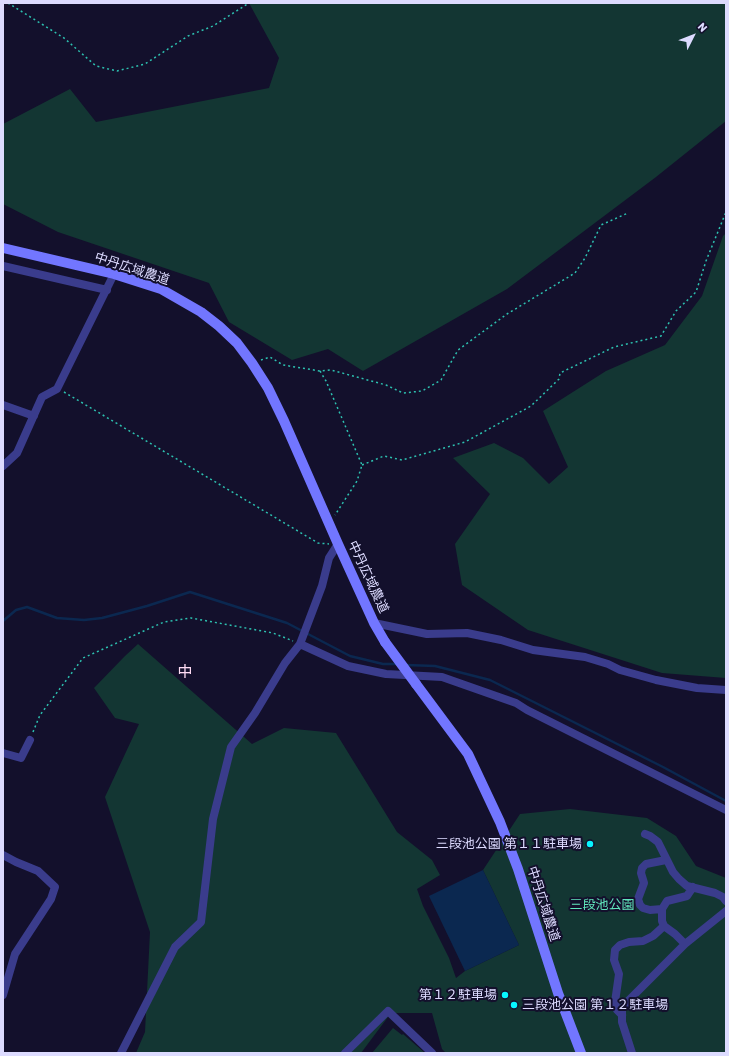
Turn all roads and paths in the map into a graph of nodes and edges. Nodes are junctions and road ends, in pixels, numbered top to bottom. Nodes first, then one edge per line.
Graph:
1 (8, 3) edge
2 (249, 3) edge
3 (726, 212) edge
4 (628, 213) dead end
5 (3, 248) edge
6 (3, 266) edge
7 (114, 274) junction
8 (107, 290) junction
9 (252, 363) junction
10 (320, 371) junction
11 (57, 388) junction
12 (3, 405) edge
13 (34, 416) junction
14 (362, 465) junction
15 (3, 466) edge
16 (328, 520) junction
17 (338, 544) junction
18 (374, 623) junction
19 (300, 644) junction
20 (726, 690) edge
21 (30, 740) joint
22 (3, 753) edge
23 (726, 810) edge
24 (645, 834) dead end
25 (3, 855) edge
26 (666, 860) junction
27 (693, 888) junction
28 (726, 901) edge
29 (726, 911) edge
30 (664, 913) junction
31 (664, 926) junction
32 (685, 944) junction
33 (3, 996) edge
34 (622, 1015) junction
35 (121, 1053) edge
36 (345, 1053) edge
37 (432, 1053) edge
38 (580, 1053) edge
39 (632, 1053) edge

1 - 2 path
3 - 14 path
4 - 10 path
5 - 7 street, 中丹広域農道
6 - 8 street
7 - 8 street
7 - 9 street, 中丹広域農道
8 - 11 street
9 - 10 path
9 - 16 street, 中丹広域農道
10 - 14 path
11 - 13 street
11 - 17 path
12 - 13 street
13 - 15 street
14 - 16 path
16 - 17 street, 中丹広域農道
17 - 18 street, 中丹広域農道
17 - 19 street
18 - 20 street
18 - 38 street, 中丹広域農道, bridge
19 - 21 path
19 - 23 street
19 - 35 street
21 - 22 street
24 - 26 street
25 - 33 street
26 - 27 street
26 - 30 street
27 - 28 street
27 - 30 street
29 - 32 street
30 - 31 street
31 - 32 street
31 - 34 street
32 - 34 street
34 - 39 street
36 - 37 street

